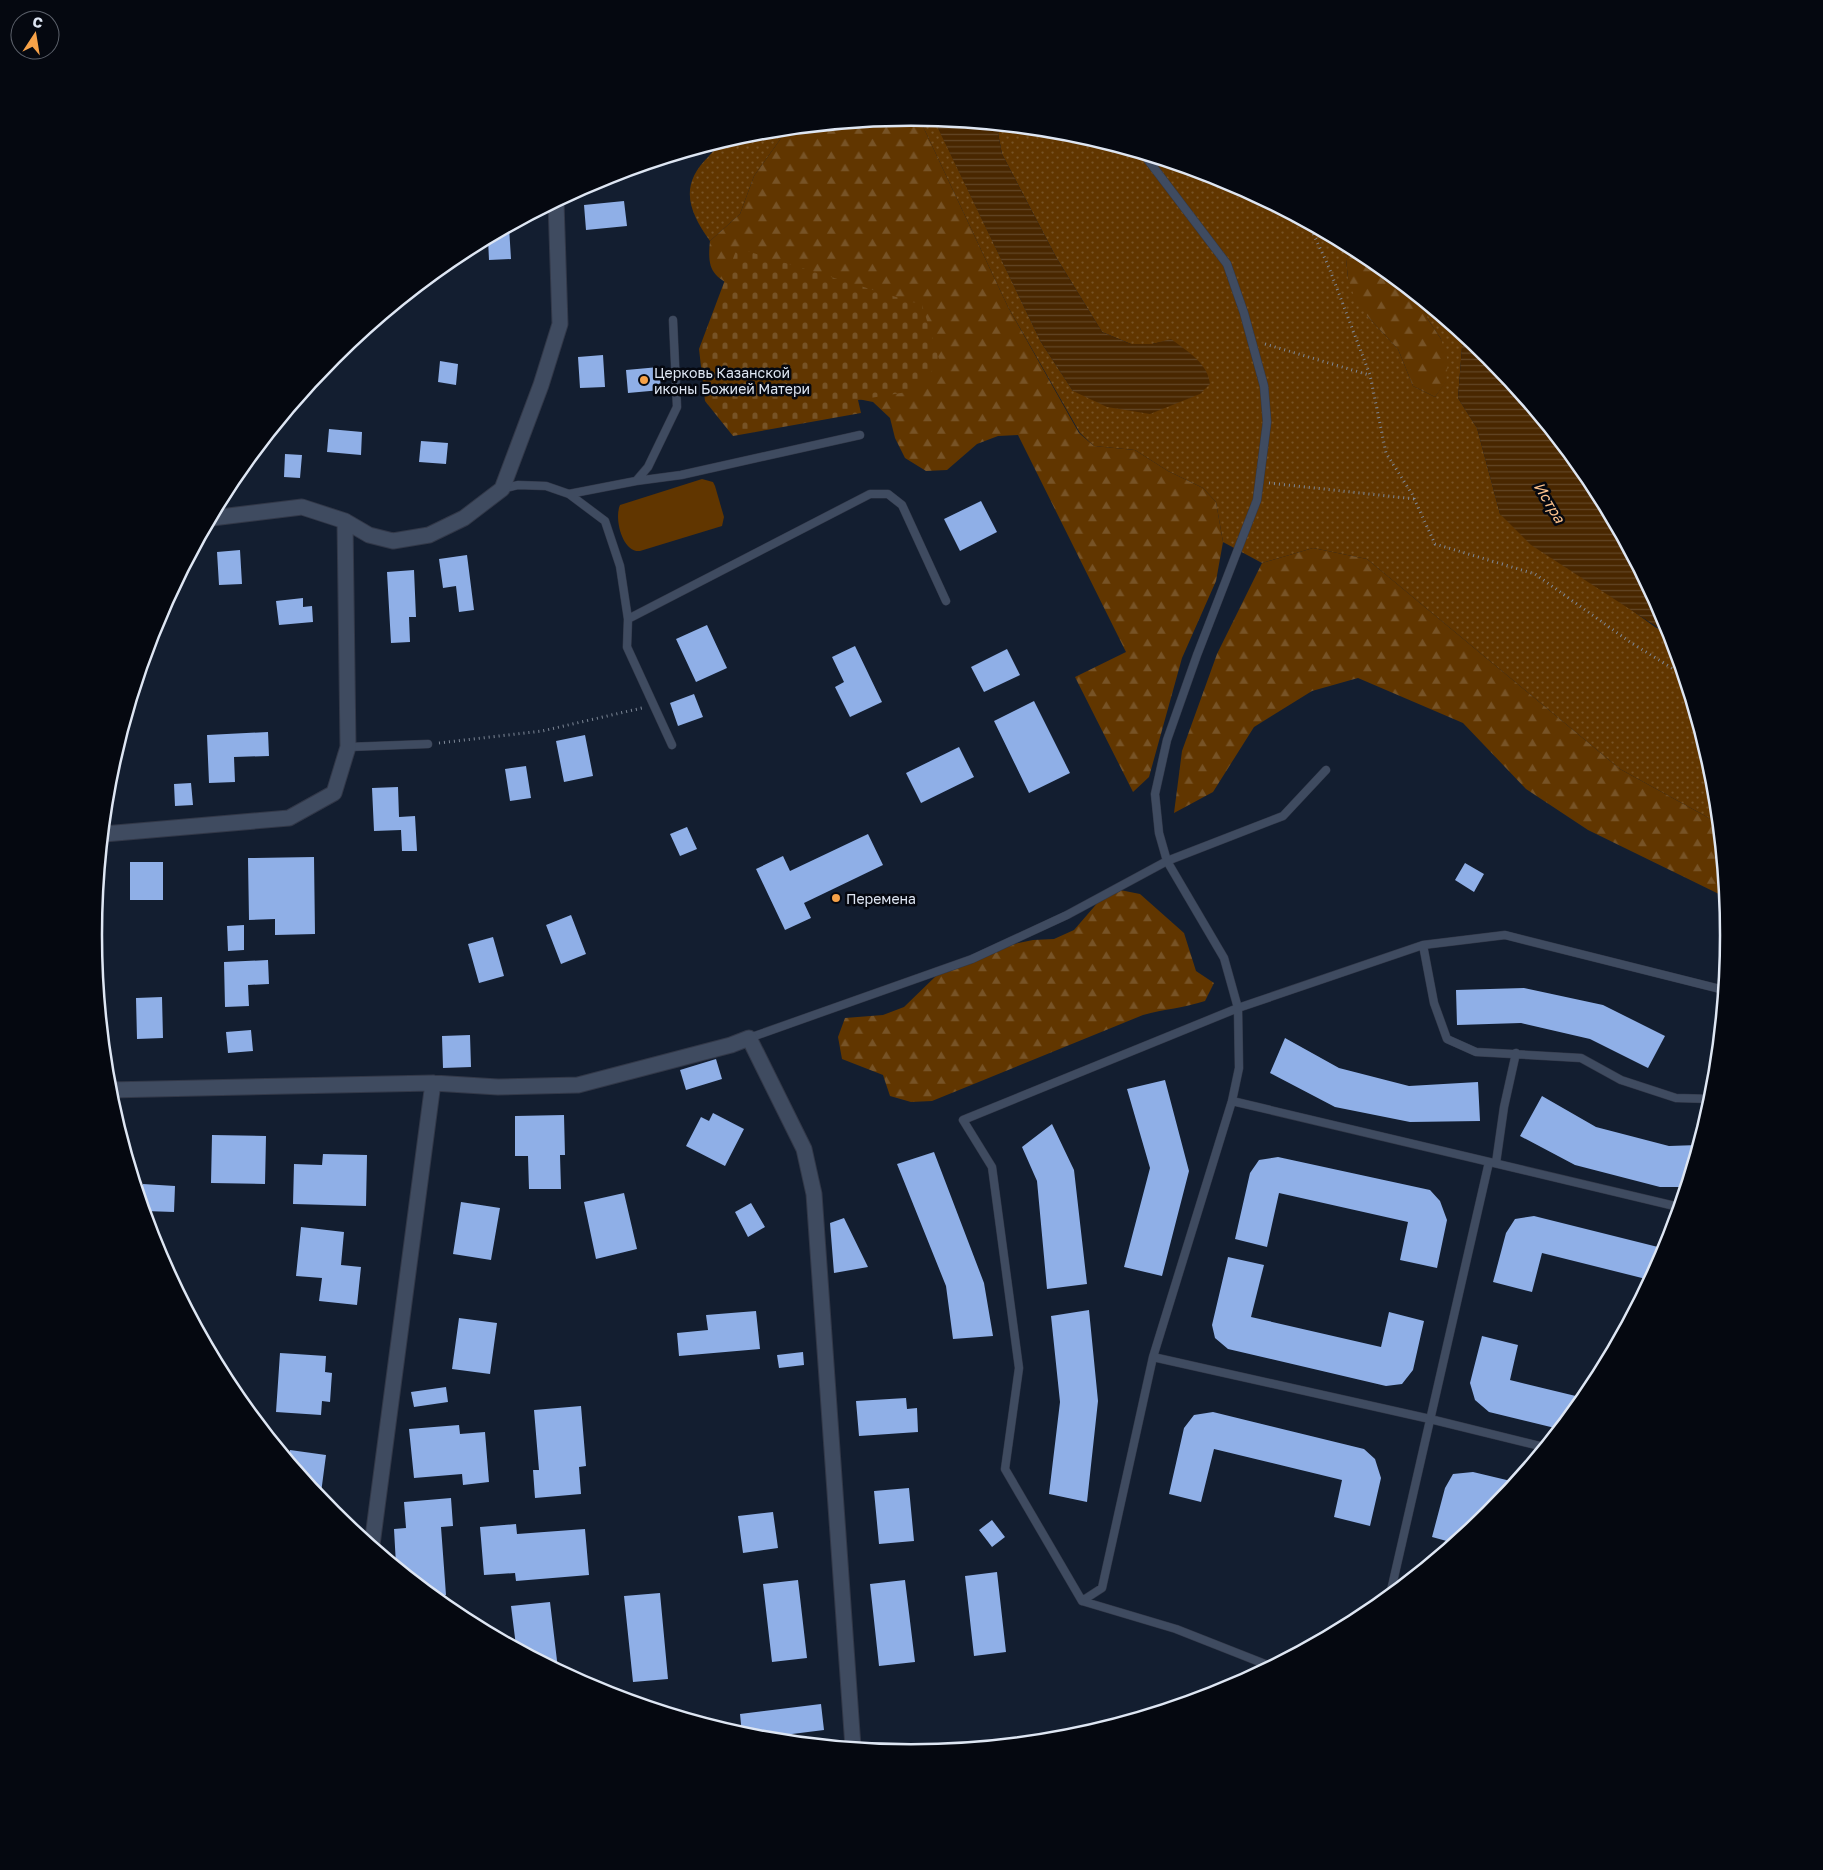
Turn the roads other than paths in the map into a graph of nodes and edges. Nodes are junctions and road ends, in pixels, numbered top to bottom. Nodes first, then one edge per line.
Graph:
1 (1150, 163) edge
2 (556, 208) edge
3 (673, 320) dead end
4 (860, 435) dead end
5 (636, 481) junction
6 (502, 489) junction
7 (569, 494) junction
8 (219, 517) edge
9 (345, 521) junction
10 (946, 601) dead end
11 (628, 619) junction
12 (428, 744) road end
13 (672, 745) dead end
14 (348, 747) junction
15 (1326, 770) dead end
16 (109, 834) edge
17 (1167, 862) junction
18 (1423, 945) junction
19 (1719, 989) edge
20 (1238, 1008) junction
21 (749, 1038) junction
22 (1516, 1053) junction
23 (434, 1083) junction
24 (117, 1090) edge
25 (1704, 1099) edge
26 (1232, 1102) junction
27 (1492, 1163) junction
28 (1674, 1206) edge
29 (1153, 1358) junction
30 (1430, 1419) junction
31 (1538, 1446) edge
32 (373, 1538) edge
33 (1392, 1586) edge
34 (1082, 1601) junction
35 (1263, 1663) edge
36 (853, 1741) edge

1 - 17 lane
2 - 6 street
3 - 5 lane
4 - 5 lane
5 - 7 lane
6 - 7 lane
6 - 9 street
7 - 11 lane
8 - 9 street
9 - 14 street
10 - 11 lane
11 - 13 lane
12 - 14 lane
14 - 16 street
15 - 17 lane
17 - 20 lane
17 - 21 lane
18 - 19 lane
18 - 20 lane
18 - 22 lane
20 - 26 lane
20 - 34 lane
21 - 23 street
21 - 36 street
22 - 25 lane
22 - 27 lane
23 - 24 street
23 - 32 street
26 - 27 lane
26 - 29 lane
27 - 28 lane
27 - 30 lane
29 - 30 lane
29 - 34 lane
30 - 31 lane
30 - 33 lane
34 - 35 lane

